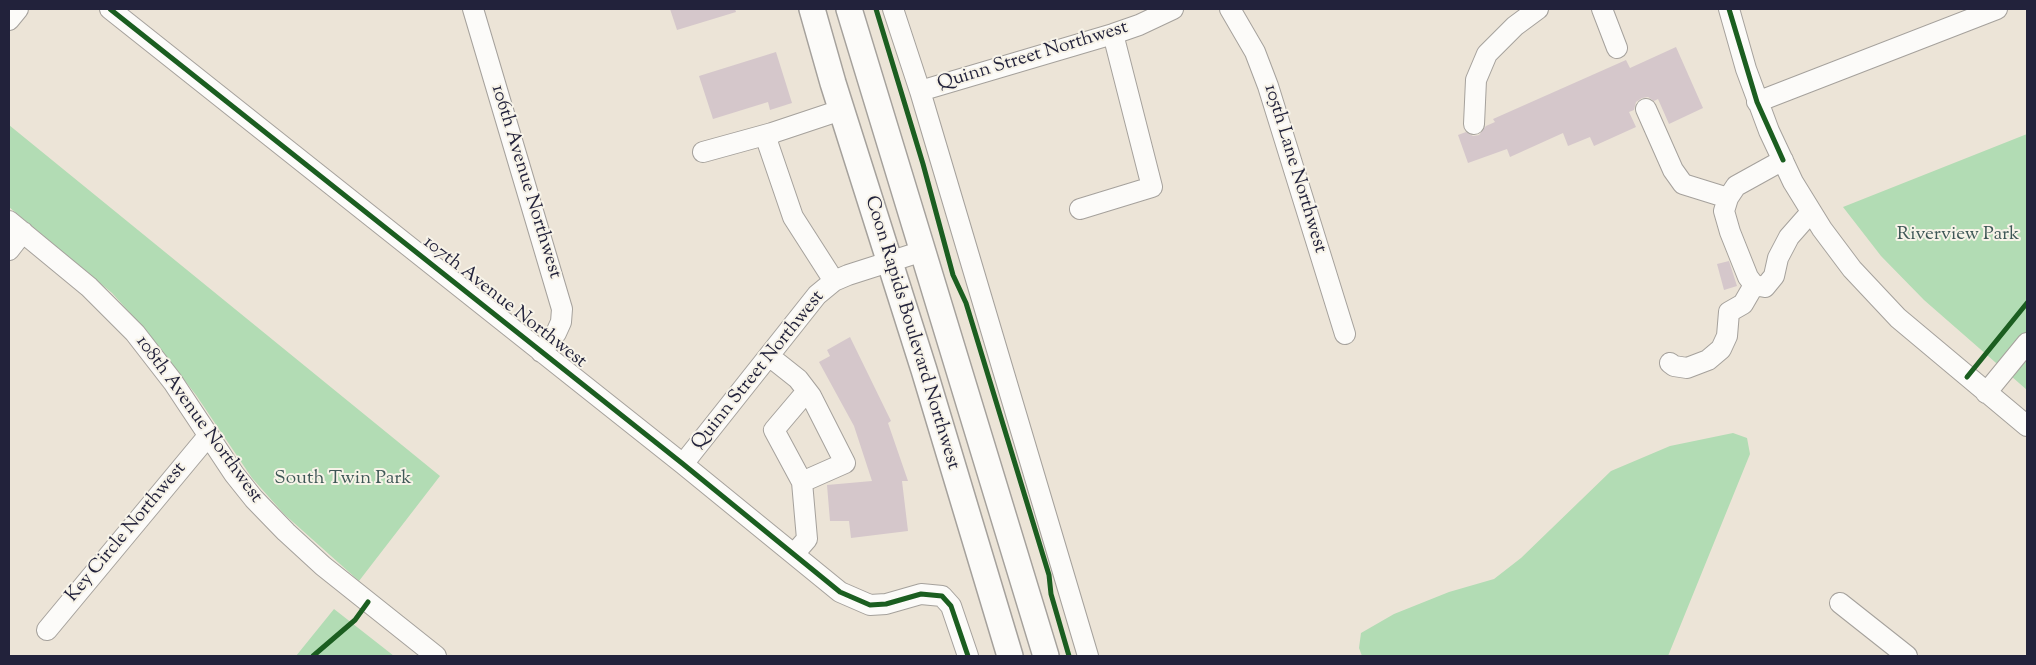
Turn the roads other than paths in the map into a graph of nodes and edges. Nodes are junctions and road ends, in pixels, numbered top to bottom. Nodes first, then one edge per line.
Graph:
1 (18, 9) edge
2 (110, 9) edge
3 (473, 9) edge
4 (812, 9) edge
5 (849, 9) edge
6 (893, 9) edge
7 (1173, 9) edge
8 (1230, 9) edge
9 (1538, 9) edge
10 (1602, 9) edge
11 (1729, 9) edge
12 (1997, 9) edge
13 (9, 20) edge
14 (1113, 34) junction
15 (1617, 48) dead end
16 (920, 91) junction
17 (1757, 102) junction
18 (1646, 109) dead end
19 (841, 110) junction
20 (1474, 124) dead end
21 (772, 133) junction
22 (703, 152) dead end
23 (1783, 160) junction
24 (1728, 198) junction
25 (1080, 209) dead end
26 (1811, 212) junction
27 (16, 227) edge
28 (9, 250) edge
29 (923, 251) junction
30 (889, 261) junction
31 (834, 281) junction
32 (1754, 285) junction
33 (1345, 334) dead end
34 (2027, 343) edge
35 (541, 352) junction
36 (769, 356) junction
37 (1670, 363) dead end
38 (807, 391) junction
39 (1986, 393) junction
40 (2027, 426) edge
41 (208, 436) junction
42 (683, 464) junction
43 (802, 482) junction
44 (794, 554) junction
45 (1840, 603) dead end
46 (47, 630) dead end
47 (436, 656) edge
48 (968, 656) edge
49 (1010, 656) edge
50 (1046, 656) edge
51 (1088, 656) edge
52 (1907, 656) edge

1 - 13 street
2 - 35 street, 107th Avenue Northwest
3 - 35 street, 106th Avenue Northwest
4 - 19 main road, Coon Rapids Boulevard Northwest
5 - 29 main road, Coon Rapids Boulevard Northwest
6 - 16 street
7 - 14 street, Quinn Street Northwest
8 - 33 street, 105th Lane Northwest
9 - 20 street
10 - 15 street
11 - 17 street
12 - 17 street
14 - 16 street, Quinn Street Northwest
14 - 25 street
16 - 51 street
17 - 23 street
18 - 24 street
19 - 21 street
19 - 30 main road, Coon Rapids Boulevard Northwest
21 - 22 street
21 - 31 street
23 - 24 street
23 - 26 street
24 - 32 street
26 - 32 street
26 - 39 street
27 - 28 street
27 - 41 street, 108th Avenue Northwest
29 - 30 street, Quinn Street Northwest
29 - 50 main road, Coon Rapids Boulevard Northwest
30 - 31 street, Quinn Street Northwest
30 - 49 main road, Coon Rapids Boulevard Northwest
31 - 36 street, Quinn Street Northwest
32 - 37 street
34 - 39 street
35 - 42 street, 107th Avenue Northwest
36 - 38 street
36 - 42 street, Quinn Street Northwest
38 - 43 street
38 - 43 street
39 - 40 street
41 - 46 street, Key Circle Northwest
41 - 47 street, 108th Avenue Northwest
42 - 44 street, 107th Avenue Northwest
43 - 44 street
44 - 48 street, 107th Avenue Northwest
45 - 52 street

